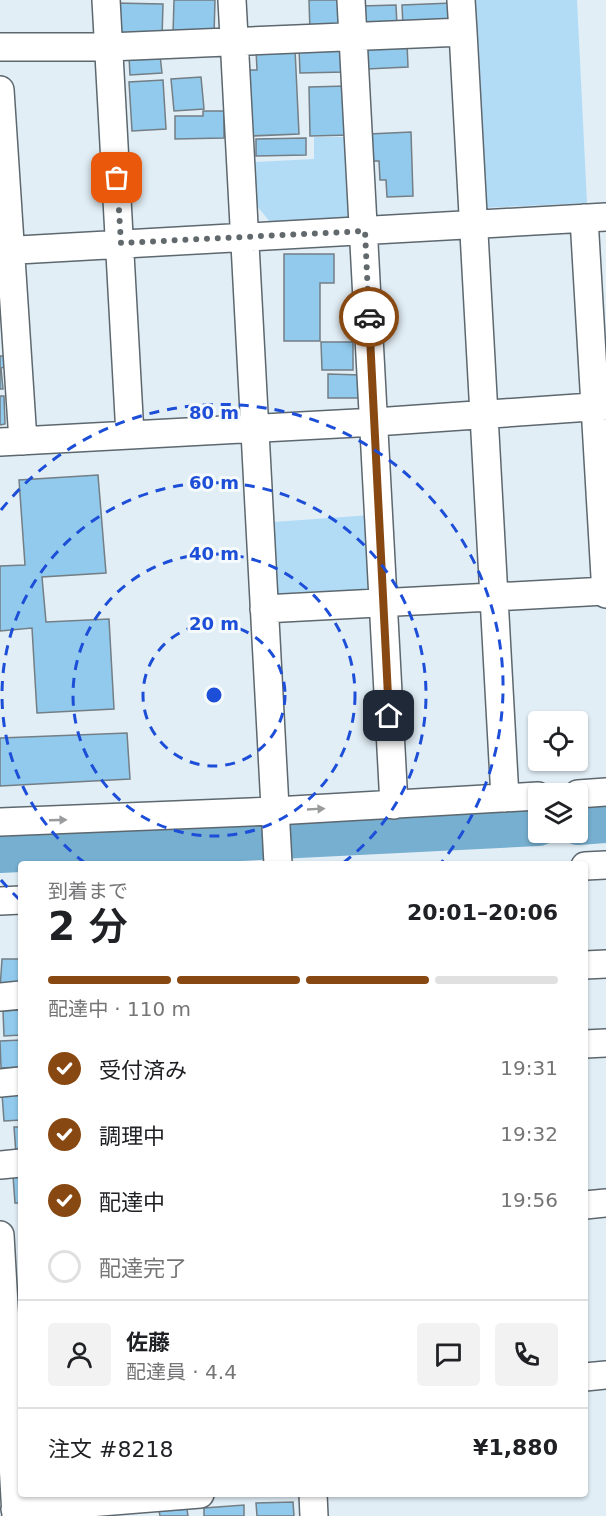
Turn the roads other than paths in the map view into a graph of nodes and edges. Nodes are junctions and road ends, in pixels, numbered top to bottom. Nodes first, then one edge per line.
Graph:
1 (106, 0) edge
2 (232, 0) edge
3 (351, 0) edge
4 (461, 0) edge
5 (463, 32) junction
6 (353, 38) junction
7 (234, 40) junction
8 (0, 47) edge
9 (109, 47) junction
10 (0, 90) edge
11 (595, 218) edge
12 (474, 225) junction
13 (365, 231) junction
14 (244, 238) junction
15 (121, 243) junction
16 (5, 251) edge
17 (601, 406) edge
18 (484, 413) junction
19 (375, 422) junction
20 (255, 429) junction
21 (130, 435) junction
22 (11, 441) edge
23 (606, 592) edge
24 (495, 598) junction
25 (383, 603) junction
26 (264, 609) junction
27 (606, 792) edge
28 (588, 793) edge
29 (528, 797) edge
30 (505, 798) junction
31 (394, 805) junction
32 (0, 822) edge
33 (276, 822) junction
34 (278, 861) edge
35 (606, 865) edge
36 (588, 866) edge
37 (18, 900) edge
38 (0, 901) edge
39 (588, 964) edge
40 (606, 964) edge
41 (18, 995) edge
42 (0, 997) edge
43 (606, 1042) edge
44 (588, 1044) edge
45 (18, 1081) edge
46 (0, 1083) edge
47 (18, 1163) edge
48 (0, 1165) edge
49 (606, 1203) edge
50 (588, 1205) edge
51 (0, 1235) edge
52 (18, 1245) edge
53 (0, 1247) edge
54 (13, 1330) edge
55 (606, 1375) edge
56 (588, 1377) edge
57 (10, 1420) edge
58 (171, 1497) edge
59 (313, 1497) edge
60 (16, 1513) edge
61 (315, 1516) edge

1 - 9 street
2 - 7 street
3 - 6 street
4 - 5 street
5 - 6 street
5 - 12 street
6 - 7 street
6 - 13 street
7 - 9 street
7 - 14 street
8 - 9 street
9 - 15 street
10 - 16 street
11 - 12 street
11 - 17 street
12 - 13 street
12 - 18 street
13 - 14 street
13 - 19 street
14 - 15 street
14 - 20 street
15 - 16 street
15 - 21 street
16 - 22 street
17 - 18 street
17 - 23 street
18 - 19 street
18 - 24 street
19 - 20 street
19 - 25 street
20 - 21 street
20 - 26 street
21 - 22 street
23 - 24 street
24 - 25 street
24 - 30 street
25 - 26 street
25 - 31 street
26 - 33 street
27 - 28 street
29 - 30 street
30 - 31 street
33 -> 31 street
32 -> 33 street
33 - 34 street
35 - 36 street
37 - 38 street
39 - 40 street
41 - 42 street
43 - 44 street
45 - 46 street
47 - 48 street
49 - 50 street
51 - 53 street
52 - 53 street
53 - 54 street
54 - 57 street
55 - 56 street
57 - 60 street
58 - 60 street
59 - 61 street

